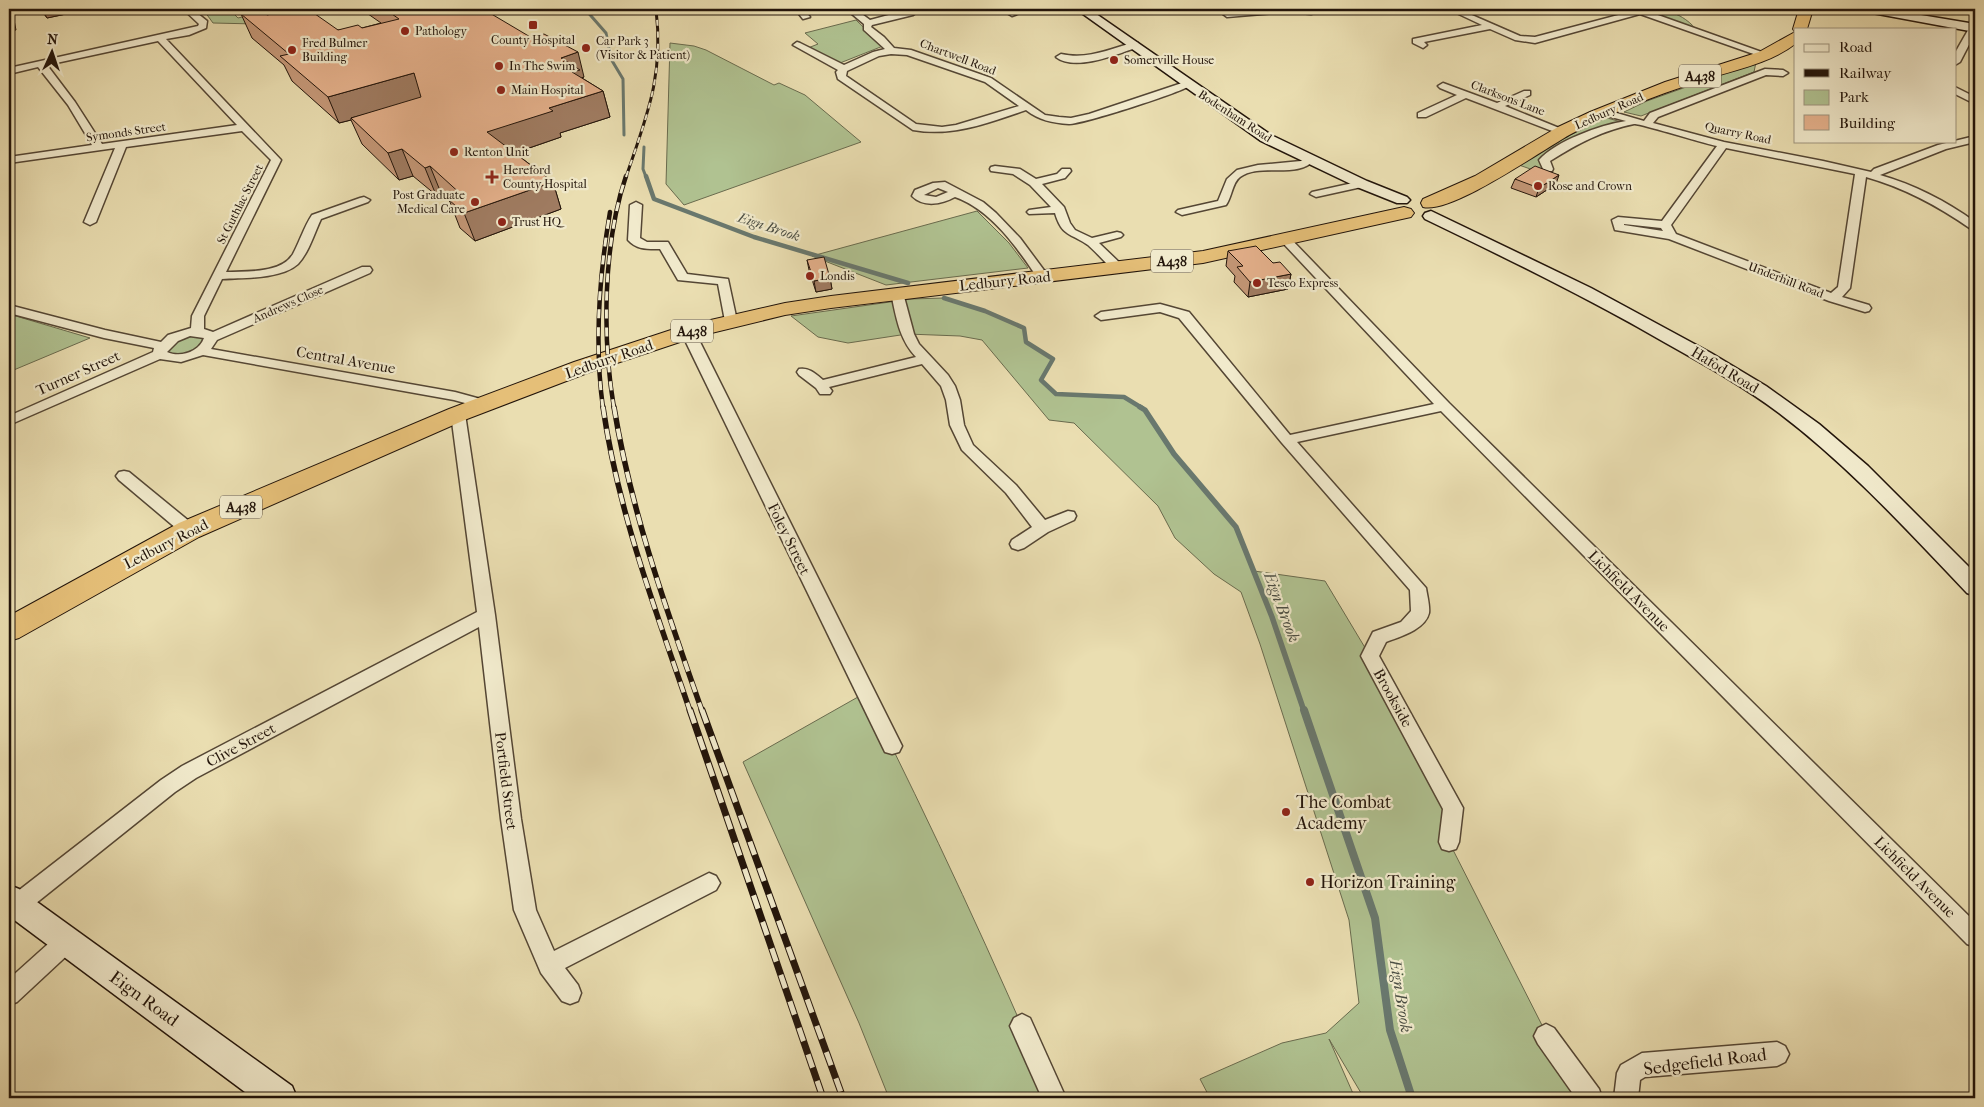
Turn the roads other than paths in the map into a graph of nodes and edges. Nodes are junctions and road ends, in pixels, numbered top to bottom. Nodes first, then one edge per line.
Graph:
1 (187, 9) edge
2 (798, 9) edge
3 (850, 9) edge
4 (917, 9) edge
5 (1004, 9) edge
6 (1027, 9) edge
7 (1082, 9) edge
8 (1325, 9) edge
9 (1452, 9) edge
10 (1655, 9) edge
11 (1806, 9) edge
12 (1867, 9) edge
13 (1284, 10) edge
14 (1637, 10) edge
15 (1012, 13) junction
16 (1228, 14) dead end
17 (806, 17) dead end
18 (1023, 18) dead end
19 (868, 23) junction
20 (1491, 26) junction
21 (1800, 28) edge
22 (1975, 28) edge
23 (1696, 29) junction
24 (1794, 37) edge
25 (160, 38) junction
26 (1416, 41) dead end
27 (797, 45) dead end
28 (1135, 45) junction
29 (891, 51) junction
30 (1765, 55) junction
31 (1061, 57) dead end
32 (1956, 60) edge
33 (40, 64) junction
34 (844, 68) junction
35 (9, 71) edge
36 (1783, 73) dead end
37 (1188, 84) junction
38 (1443, 86) dead end
39 (1956, 91) edge
40 (1527, 92) dead end
41 (1464, 94) junction
42 (1956, 94) edge
43 (1971, 99) edge
44 (1026, 107) junction
45 (1496, 107) junction
46 (1603, 112) junction
47 (1422, 115) dead end
48 (1632, 120) junction
49 (1647, 124) junction
50 (246, 127) junction
51 (1564, 132) junction
52 (1975, 139) edge
53 (1929, 142) edge
54 (122, 145) junction
55 (1723, 145) junction
56 (1942, 147) junction
57 (99, 148) junction
58 (1310, 159) junction
59 (9, 160) edge
60 (995, 169) dead end
61 (1548, 169) edge
62 (1066, 171) dead end
63 (1860, 172) junction
64 (1874, 175) junction
65 (1034, 183) junction
66 (1362, 184) junction
67 (954, 193) dead end
68 (1316, 194) dead end
69 (364, 200) dead end
70 (636, 205) dead end
71 (1403, 206) junction
72 (1060, 209) junction
73 (1430, 209) junction
74 (1033, 212) dead end
75 (1182, 212) dead end
76 (90, 222) dead end
77 (1665, 225) junction
78 (1975, 227) edge
79 (1117, 235) dead end
80 (1671, 236) junction
81 (1286, 240) junction
82 (1091, 242) junction
83 (1118, 268) junction
84 (366, 270) dead end
85 (219, 276) junction
86 (1043, 276) junction
87 (904, 292) junction
88 (1833, 298) junction
89 (1865, 308) dead end
90 (9, 309) edge
91 (1101, 316) dead end
92 (732, 321) junction
93 (197, 332) junction
94 (688, 332) junction
95 (211, 338) junction
96 (161, 350) junction
97 (202, 350) junction
98 (924, 359) junction
99 (804, 372) dead end
100 (483, 404) junction
101 (1444, 406) junction
102 (458, 414) junction
103 (9, 422) edge
104 (1287, 440) junction
105 (124, 476) dead end
106 (1068, 516) dead end
107 (1042, 528) junction
108 (189, 530) junction
109 (1018, 544) dead end
110 (1975, 587) edge
111 (486, 615) junction
112 (9, 630) edge
113 (892, 746) dead end
114 (1449, 842) dead end
115 (709, 883) dead end
116 (13, 902) edge
117 (1975, 937) edge
118 (66, 942) junction
119 (549, 965) junction
120 (570, 993) dead end
121 (9, 994) edge
122 (1022, 1026) dead end
123 (1546, 1036) dead end
124 (1777, 1054) dead end
125 (280, 1098) edge
126 (1054, 1098) edge
127 (1590, 1098) edge
128 (1626, 1098) edge

1 - 25 street
2 - 17 street
3 - 19 street
4 - 19 street
5 - 15 street
6 - 15 street
7 - 28 street, Bodenham Road
8 - 13 street
9 - 20 street
10 - 23 street
11 - 21 highway
12 - 22 street
13 - 16 street
14 - 20 street
14 - 23 street
15 - 18 street
19 - 29 street
20 - 26 street
22 - 32 street
23 - 30 street
24 - 30 highway, Ledbury Road / A438
25 - 33 street
25 - 50 street, St Guthlac Street
27 - 34 street
28 - 31 street
28 - 37 street, Bodenham Road
29 - 34 street
29 - 44 street, Chartwell Road
30 - 46 highway, Ledbury Road / A438
33 - 35 street
33 - 57 street
34 - 44 street
36 - 49 street, Ledbury Road
37 - 44 street, Chartwell Road
37 - 58 street, Bodenham Road
38 - 41 street, Clarksons Lane
39 - 43 street
40 - 45 street
41 - 45 street, Clarksons Lane
41 - 47 street
42 - 43 street
45 - 51 street, Clarksons Lane
46 - 48 street, Quarry Road
46 - 51 highway, Ledbury Road / A438
48 - 49 street, Quarry Road
48 - 61 street, Ledbury Road
49 - 55 street, Quarry Road
50 - 54 street, Symonds Street
50 - 85 street, St Guthlac Street
51 - 73 highway, Ledbury Road / A438
52 - 56 street
53 - 56 street
54 - 57 street, Symonds Street
54 - 76 street
55 - 63 street, Quarry Road
55 - 77 street
56 - 64 street
57 - 59 street, Symonds Street
58 - 66 street, Bodenham Road
58 - 75 street
60 - 65 street
62 - 65 street
63 - 64 street, Quarry Road
63 - 88 street, Underhill Road
64 - 78 street, Quarry Road
65 - 72 street
66 - 68 street
66 - 71 street, Bodenham Road
67 - 86 street
69 - 85 street
70 - 92 street
71 - 73 highway
71 - 81 highway, Ledbury Road / A438
72 - 74 street
72 - 82 street
73 - 110 street, Hafod Road
77 - 80 street
77 - 80 street, Underhill Road
79 - 82 street
80 - 88 street, Underhill Road
81 - 83 highway, Ledbury Road / A438
81 - 101 street, Lichfield Avenue
82 - 83 street
83 - 86 highway, Ledbury Road / A438
84 - 95 street, Andrews Close
85 - 93 street, St Guthlac Street
86 - 87 highway, Ledbury Road / A438
87 - 92 highway, Ledbury Road / A438
87 - 98 street
88 - 89 street
90 - 96 street
91 - 104 street, Brookside
92 - 94 highway, Ledbury Road / A438
93 - 95 street
93 - 96 street, Turner Street
94 - 100 highway, Ledbury Road / A438
94 - 113 street, Foley Street
95 - 97 street
96 - 97 street
96 - 103 street, Turner Street
97 - 100 street, Central Avenue
98 - 99 street
98 - 107 street
100 - 102 highway, Ledbury Road / A438
101 - 104 street
101 - 117 street, Lichfield Avenue
102 - 108 highway, Ledbury Road / A438
102 - 111 street, Portfield Street
104 - 114 street, Brookside
105 - 108 street
106 - 107 street
107 - 109 street
108 - 112 highway, Ledbury Road / A438
111 - 116 street, Clive Street
111 - 119 street, Portfield Street
115 - 119 street
116 - 118 street, Eign Road
118 - 121 street
118 - 125 street, Eign Road
119 - 120 street, Portfield Street
122 - 126 street
123 - 127 street
124 - 128 street, Sedgefield Road

